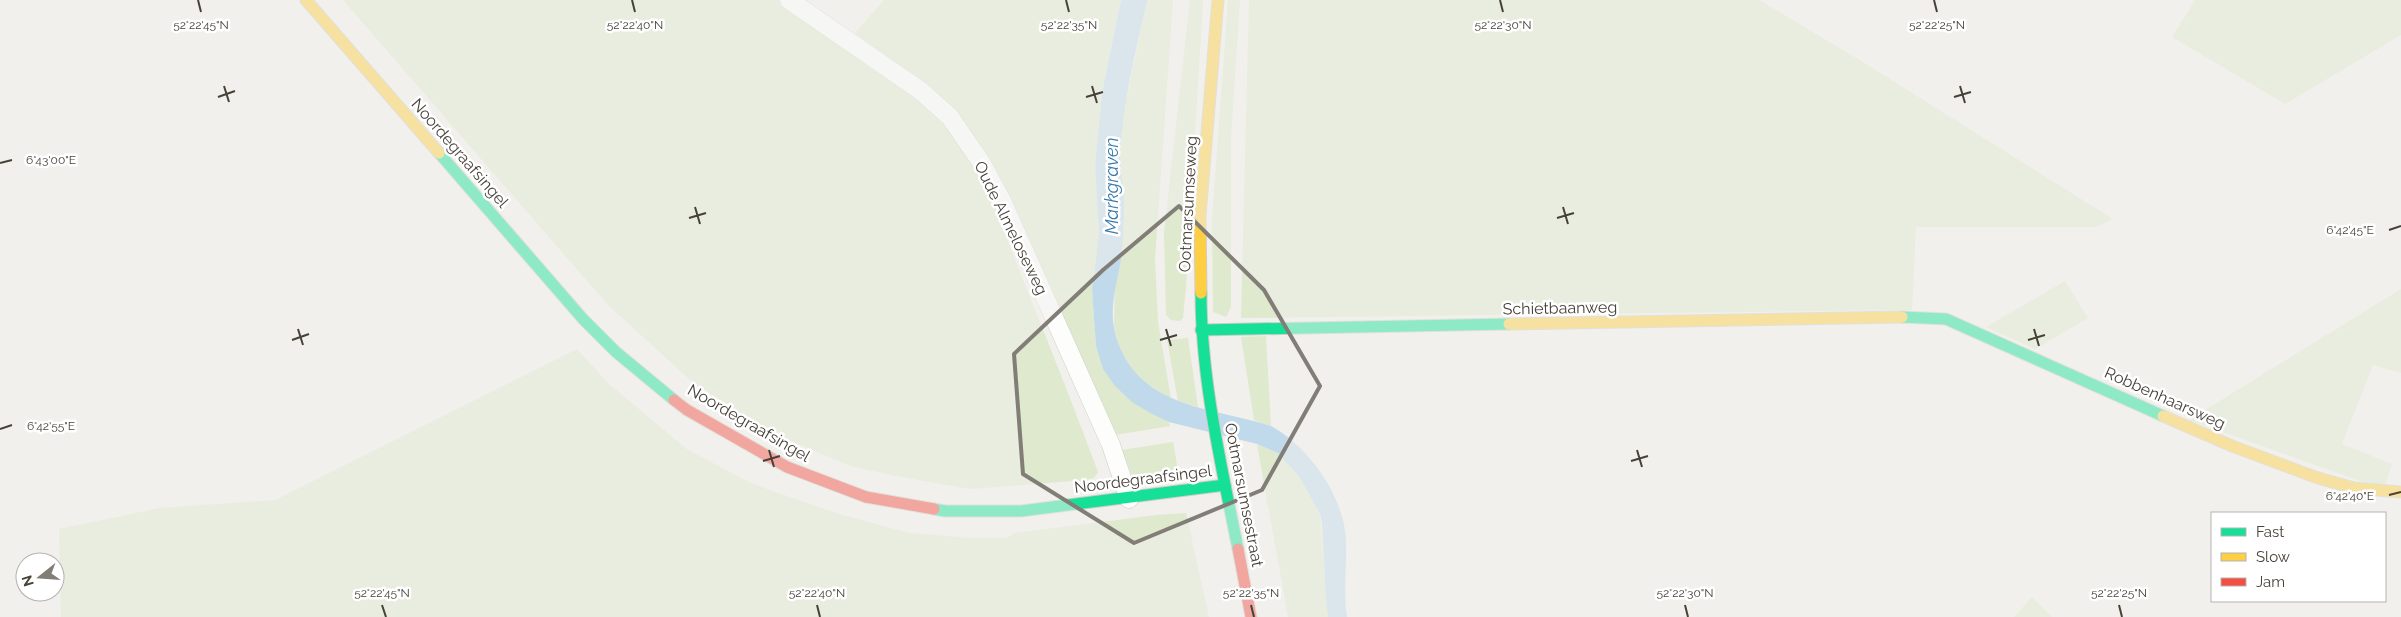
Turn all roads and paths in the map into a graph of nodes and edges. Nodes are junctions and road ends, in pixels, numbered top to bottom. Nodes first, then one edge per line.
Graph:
1 (306, 0) edge
2 (789, 0) edge
3 (1218, 0) edge
4 (1921, 317) joint
5 (1200, 330) junction
6 (1211, 408) joint
7 (1225, 485) junction
8 (2401, 492) edge
9 (1129, 499) junction
10 (1251, 617) edge

1 - 9 main road, Noordegraafsingel
2 - 9 street, Oude Almeloseweg
3 - 5 main road, Ootmarsumseweg
4 - 5 main road, Schietbaanweg
4 - 8 main road, Robbenhaarsweg
5 - 6 main road, Ootmarsumseweg
6 - 7 main road, Ootmarsumsestraat
7 - 9 main road, Noordegraafsingel
7 - 10 main road, Ootmarsumsestraat

